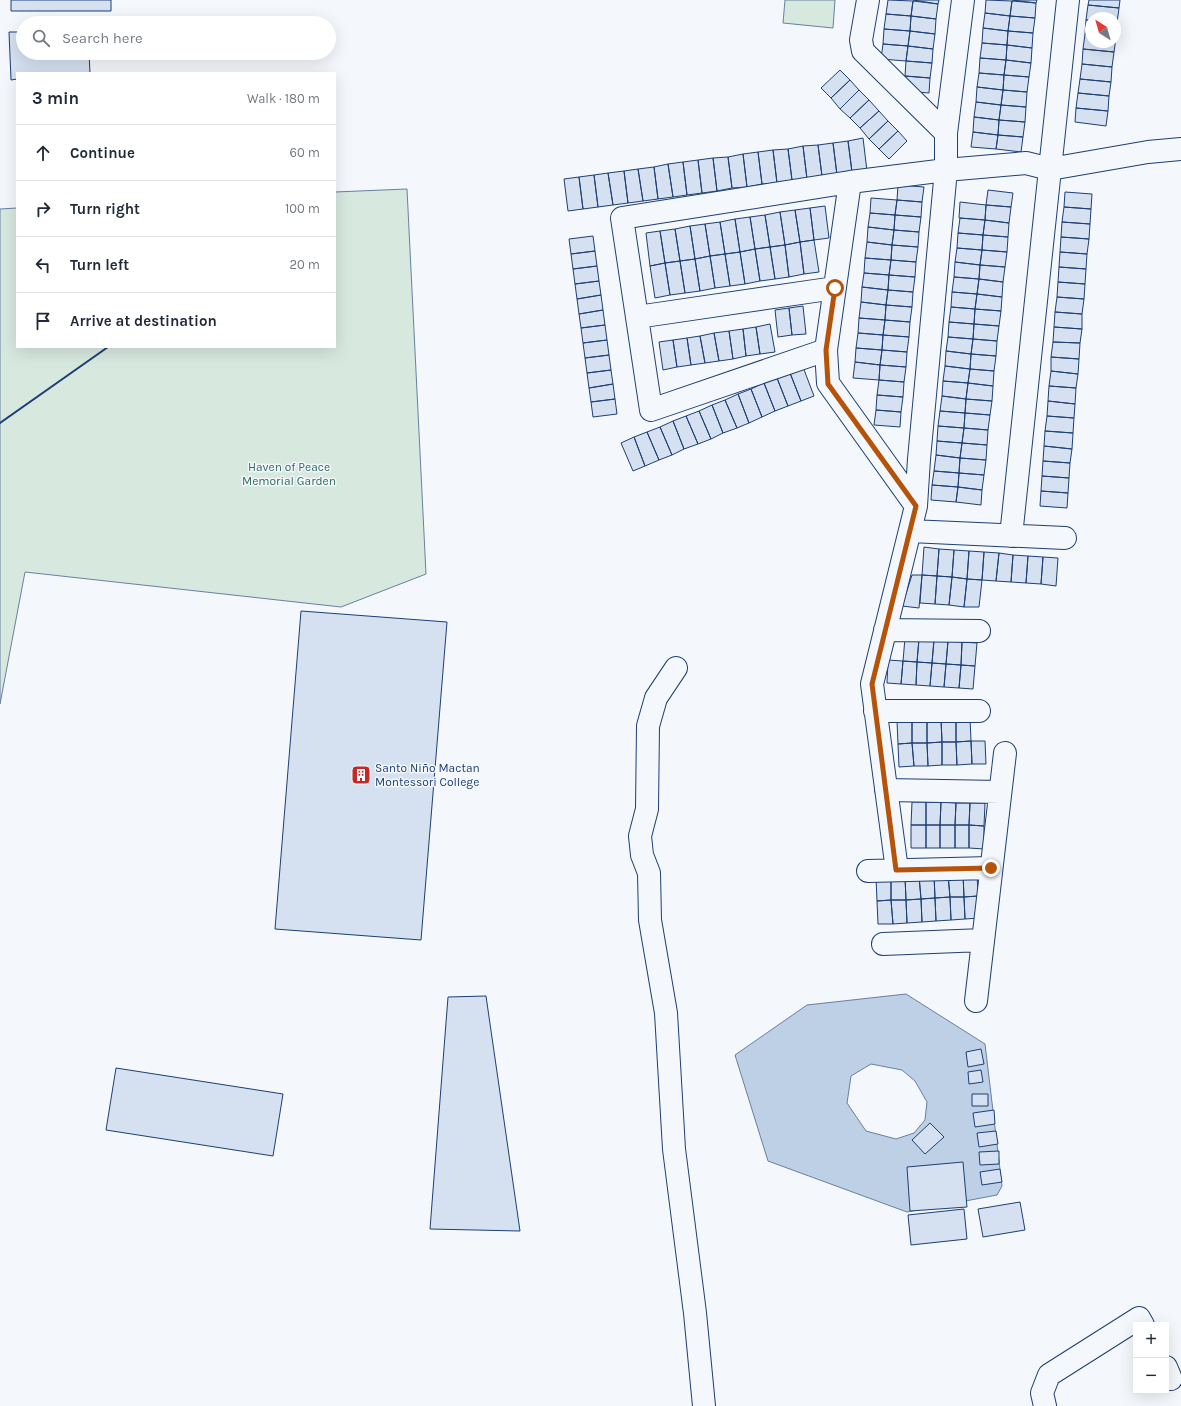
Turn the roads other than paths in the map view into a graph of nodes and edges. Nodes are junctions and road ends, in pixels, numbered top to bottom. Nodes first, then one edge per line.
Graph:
1 (868, 0) edge
2 (963, 0) edge
3 (1068, 0) edge
4 (946, 133) junction
5 (1181, 149) edge
6 (1050, 168) junction
7 (946, 170) junction
8 (850, 182) junction
9 (835, 288) junction
10 (637, 317) junction
11 (826, 350) junction
12 (916, 506) junction
13 (910, 531) junction
14 (1011, 536) junction
15 (1065, 538) dead end
16 (885, 630) junction
17 (979, 631) dead end
18 (676, 668) dead end
19 (876, 711) junction
20 (979, 711) dead end
21 (1004, 753) dead end
22 (886, 790) junction
23 (1000, 792) junction
24 (991, 868) junction
25 (896, 870) junction
26 (868, 871) dead end
27 (983, 940) junction
28 (883, 944) dead end
29 (976, 1001) dead end
30 (1141, 1322) edge
31 (704, 1406) edge
32 (1045, 1406) edge

1 - 4 street
2 - 4 street
3 - 6 street
4 - 7 street
5 - 6 street
6 - 7 street
6 - 14 street
7 - 8 street
7 - 12 street
8 - 9 street
8 - 10 street
9 - 10 street
9 - 11 street
10 - 11 street
11 - 12 street
12 - 13 street
13 - 14 street
13 - 16 street
14 - 15 street
16 - 17 street
16 - 19 street
18 - 31 street
19 - 20 street
19 - 22 street
21 - 23 street
22 - 23 street
22 - 25 street
23 - 24 street
24 - 25 street
24 - 27 street
25 - 26 street
27 - 28 street
27 - 29 street
30 - 32 street

